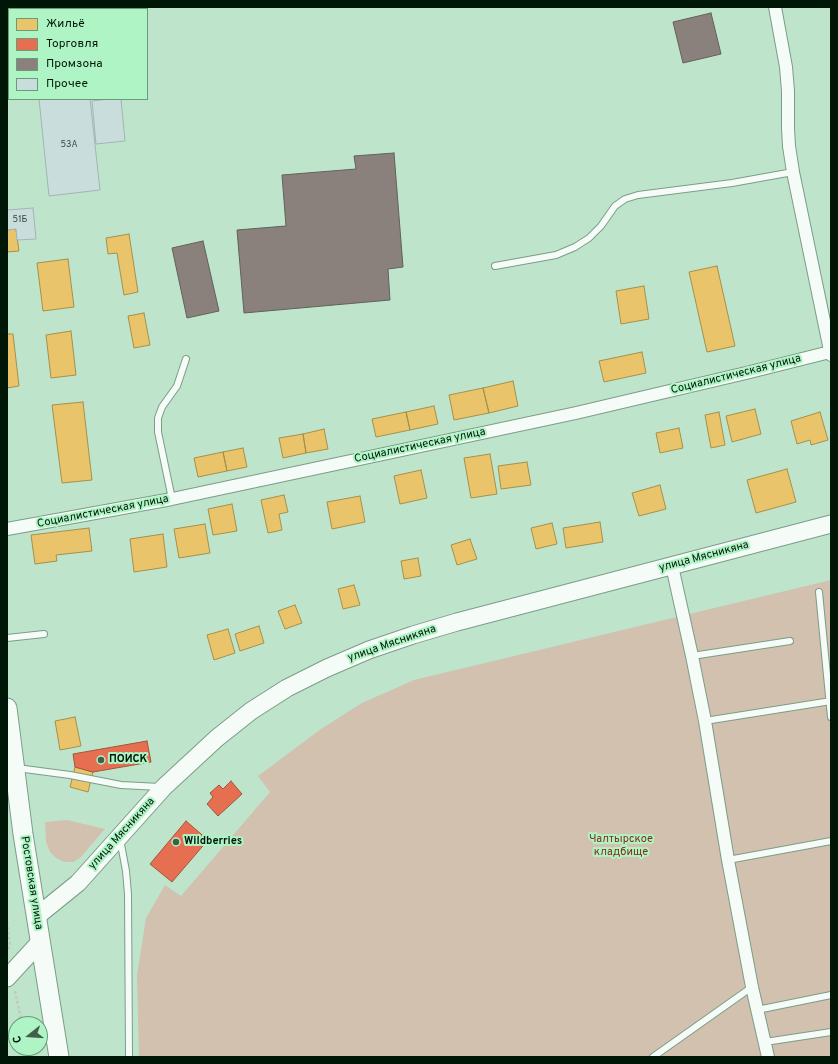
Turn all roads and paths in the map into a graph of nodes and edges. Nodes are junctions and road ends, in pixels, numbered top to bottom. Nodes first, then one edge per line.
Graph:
1 (775, 7) edge
2 (793, 172) junction
3 (495, 266) dead end
4 (831, 353) edge
5 (186, 359) dead end
6 (172, 499) junction
7 (831, 524) edge
8 (7, 529) edge
9 (672, 566) junction
10 (819, 592) dead end
11 (44, 634) dead end
12 (7, 638) edge
13 (790, 641) dead end
14 (692, 656) junction
15 (830, 701) edge
16 (7, 708) edge
17 (831, 717) edge
18 (705, 721) junction
19 (14, 768) junction
20 (164, 787) junction
21 (119, 838) junction
22 (831, 841) edge
23 (728, 860) junction
24 (36, 917) junction
25 (7, 922) edge
26 (40, 942) junction
27 (7, 951) edge
28 (8, 977) edge
29 (752, 987) junction
30 (831, 995) edge
31 (757, 1010) junction
32 (20, 1016) edge
33 (831, 1032) edge
34 (765, 1042) junction
35 (59, 1057) edge
36 (129, 1057) edge
37 (653, 1057) edge
38 (768, 1057) edge

1 - 2 street
2 - 3 lane
2 - 4 street
4 - 6 street, Социалистическая улица
5 - 6 lane
6 - 8 street, Социалистическая улица
7 - 9 street, улица Мясникяна
9 - 14 street
9 - 20 street, улица Мясникяна
10 - 15 lane
11 - 12 lane
13 - 14 lane
14 - 18 street
15 - 17 lane
15 - 18 lane
16 - 19 main road, Ростовская улица
18 - 23 street
19 - 20 lane
19 - 24 main road, Ростовская улица
20 - 21 street, улица Мясникяна
21 - 24 street, улица Мясникяна
21 - 36 lane
22 - 23 lane
23 - 29 street
24 - 26 main road, Ростовская улица
25 - 27 path
26 - 28 street
26 - 35 main road, Ростовская улица
28 - 32 path
29 - 31 street
29 - 37 lane
30 - 31 lane
31 - 34 street
33 - 34 lane
34 - 38 street

